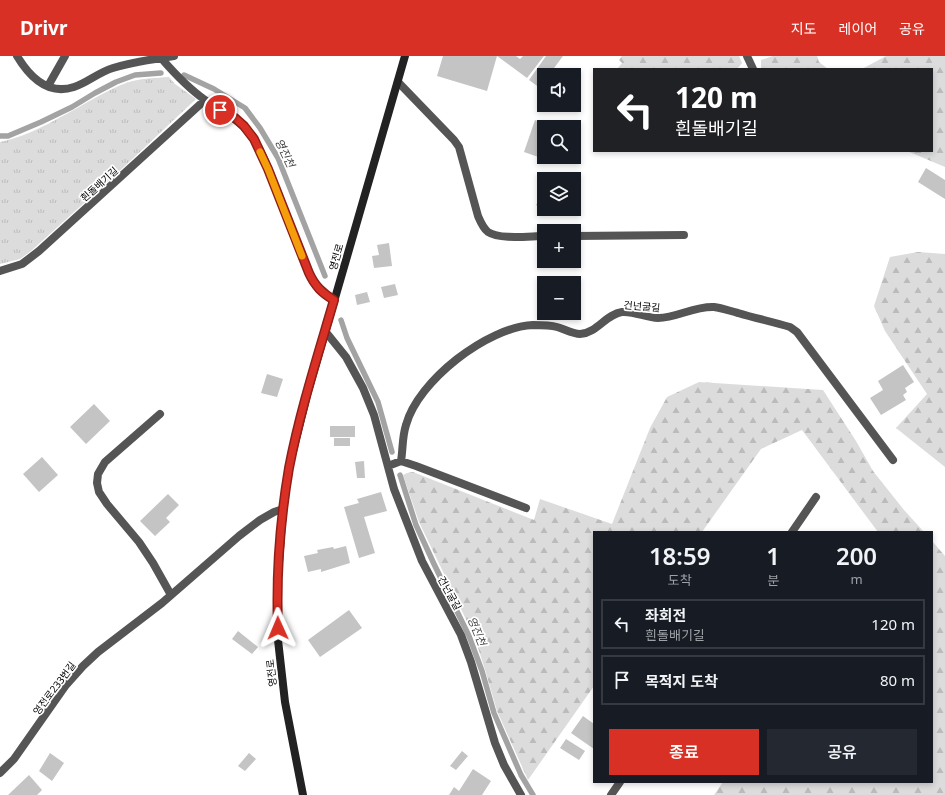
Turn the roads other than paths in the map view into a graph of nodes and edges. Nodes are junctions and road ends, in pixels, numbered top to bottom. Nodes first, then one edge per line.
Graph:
1 (17, 56) edge
2 (65, 56) edge
3 (174, 56) edge
4 (405, 56) edge
5 (748, 56) edge
6 (161, 58) junction
7 (753, 68) edge
8 (398, 82) junction
9 (48, 86) junction
10 (205, 100) junction
11 (684, 235) dead end
12 (537, 236) edge
13 (581, 236) edge
14 (0, 270) edge
15 (334, 300) junction
16 (325, 331) junction
17 (160, 414) dead end
18 (893, 460) dead end
19 (401, 461) junction
20 (388, 466) junction
21 (816, 497) dead end
22 (526, 508) dead end
23 (283, 509) junction
24 (793, 531) edge
25 (171, 595) junction
26 (0, 773) edge
27 (619, 783) edge
28 (303, 795) edge
29 (521, 795) edge
30 (611, 795) edge

1 - 9 lane
2 - 9 lane
3 - 6 lane
4 - 8 street, 영전로
5 - 7 lane
6 - 9 lane
6 - 10 lane
8 - 12 lane
8 - 15 street, 영전로
10 - 14 lane, 흰돌배기길
10 - 15 lane
11 - 13 lane
15 - 16 street, 영전로
16 - 20 lane, 건넌굴길
16 - 23 street, 영전로
17 - 25 lane
18 - 19 lane, 건넌굴길
19 - 20 lane
19 - 22 lane
20 - 29 lane, 건넌굴길
21 - 24 lane
23 - 25 lane, 영전로233번길
23 - 28 street, 영전로
25 - 26 lane, 영전로233번길
27 - 30 lane

